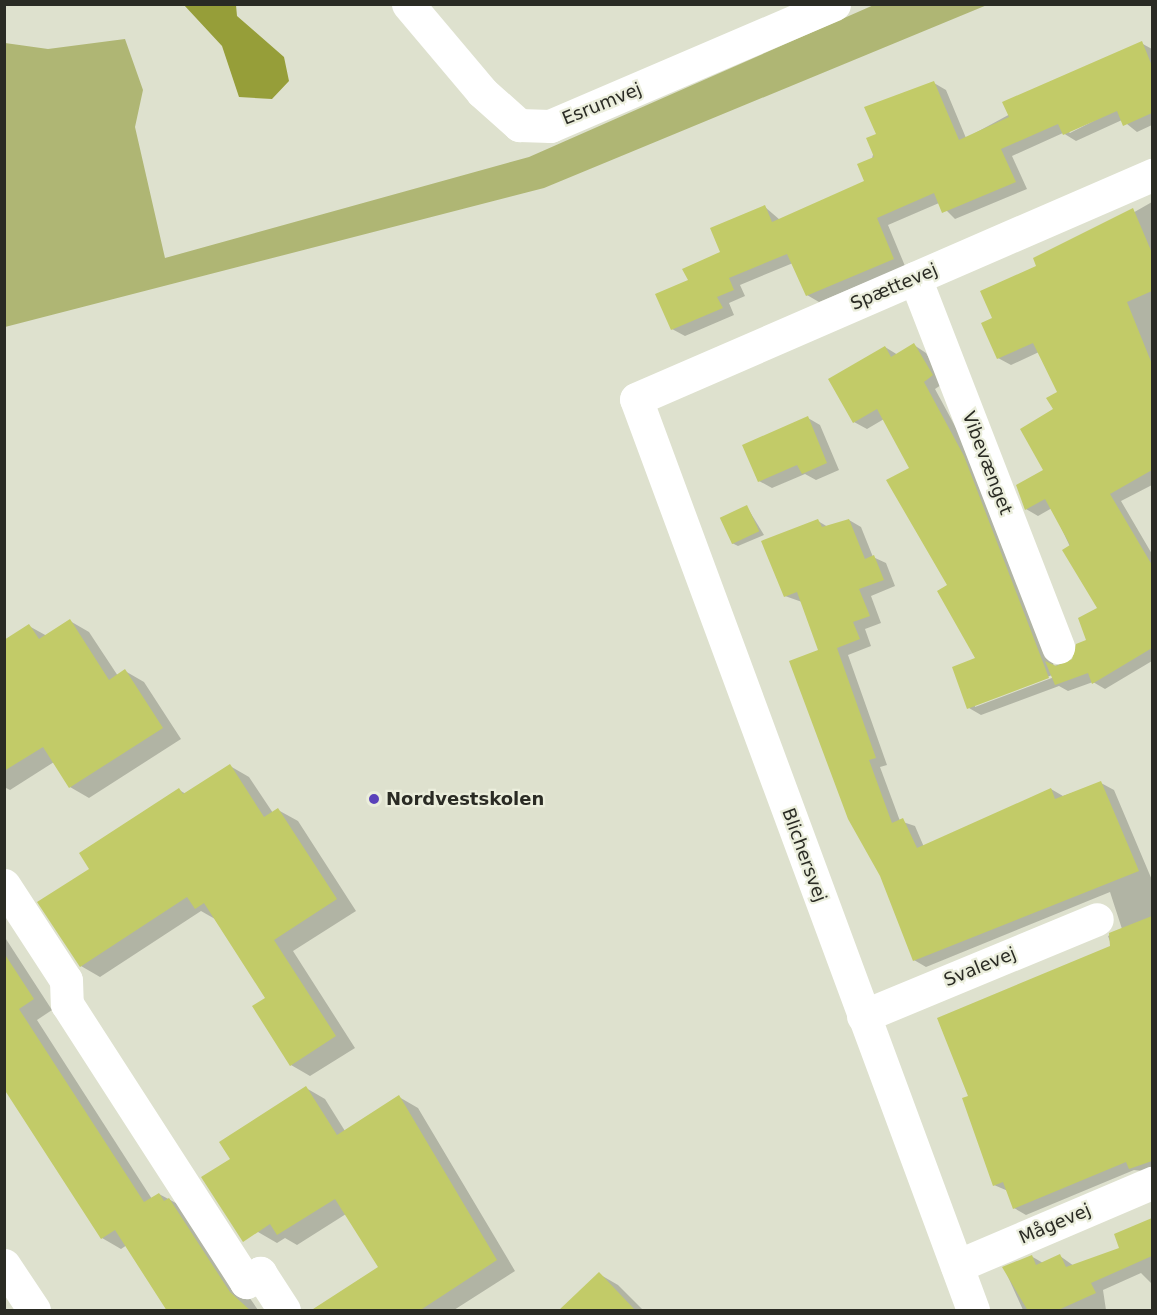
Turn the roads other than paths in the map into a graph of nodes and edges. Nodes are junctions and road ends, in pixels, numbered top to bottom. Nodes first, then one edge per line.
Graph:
1 (408, 4) edge
2 (834, 4) edge
3 (788, 13) edge
4 (1152, 175) edge
5 (915, 278) junction
6 (636, 399) joint
7 (1058, 647) dead end
8 (4, 885) edge
9 (1097, 919) dead end
10 (863, 1016) junction
11 (1152, 1183) edge
12 (4, 1264) edge
13 (957, 1266) junction
14 (34, 1311) edge
15 (284, 1311) edge
16 (973, 1311) edge

1 - 3 street, Esrumvej
2 - 3 street, Esrumvej
4 - 5 street, Spættevej
5 - 6 street, Spættevej
5 - 7 street, Vibevænget
6 - 10 street, Blichersvej
8 - 15 street
9 - 10 street, Svalevej
10 - 13 street, Blichersvej
11 - 13 street, Mågevej
12 - 14 street
13 - 16 street, Blichersvej

